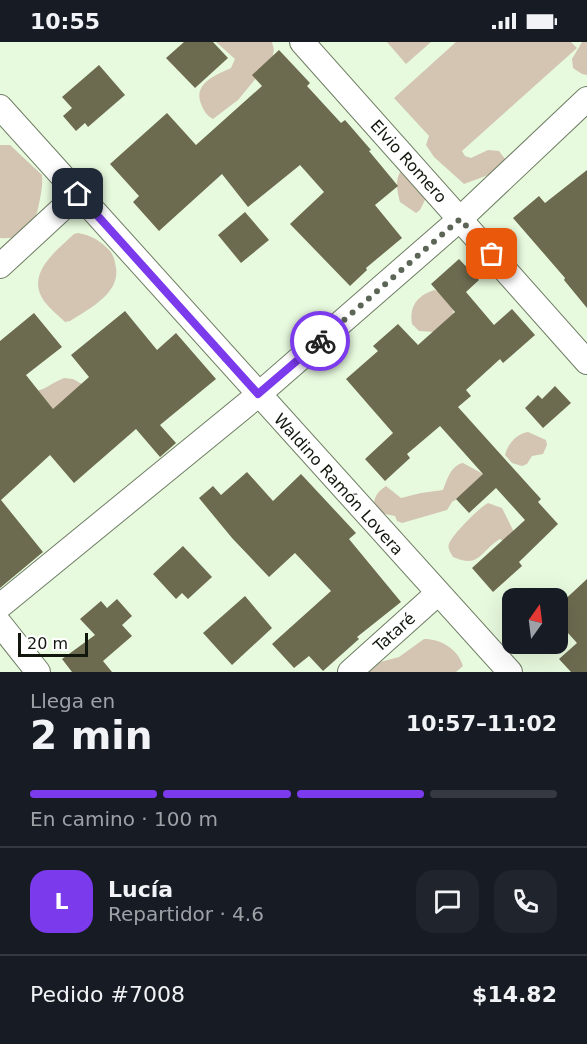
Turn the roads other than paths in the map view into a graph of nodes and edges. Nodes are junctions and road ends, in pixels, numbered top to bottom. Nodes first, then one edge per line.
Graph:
1 (302, 42) edge
2 (587, 99) edge
3 (0, 107) edge
4 (78, 194) junction
5 (460, 219) junction
6 (0, 266) edge
7 (587, 362) edge
8 (258, 394) junction
9 (438, 593) junction
10 (0, 606) edge
11 (0, 624) edge
12 (38, 672) edge
13 (350, 672) edge
14 (510, 672) edge

1 - 5 street, Elvio Romero
2 - 5 street
3 - 4 street, Waldino Ramón Lovera
4 - 6 street
4 - 8 street, Waldino Ramón Lovera
5 - 7 street, Elvio Romero
5 - 8 street
8 - 9 street, Waldino Ramón Lovera
8 - 10 street
9 - 13 street, Tataré
9 - 14 street, Waldino Ramón Lovera
11 - 12 street

